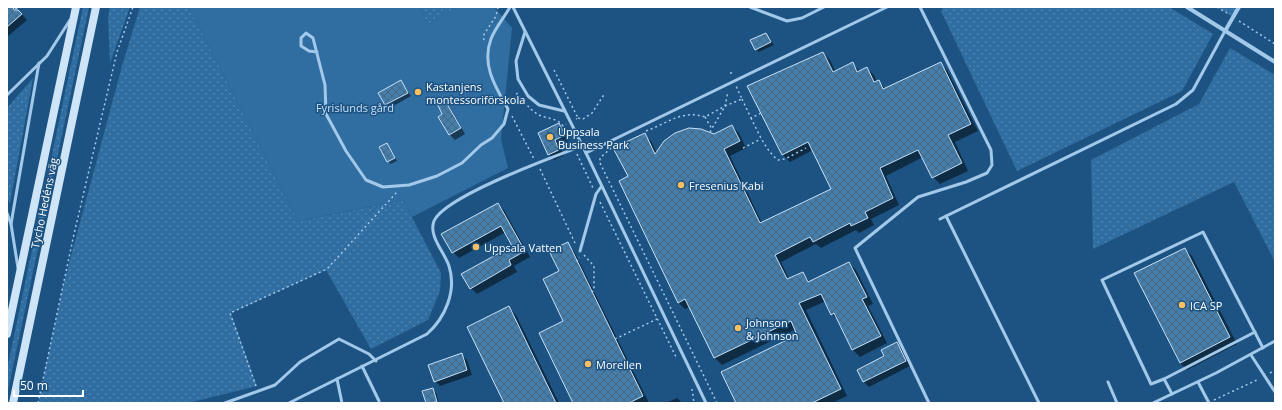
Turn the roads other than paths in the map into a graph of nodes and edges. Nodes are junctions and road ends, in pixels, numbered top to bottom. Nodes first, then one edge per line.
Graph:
1 (96, 7) edge
2 (510, 7) edge
3 (513, 7) edge
4 (750, 7) edge
5 (760, 7) edge
6 (824, 7) edge
7 (887, 7) edge
8 (920, 7) edge
9 (1187, 7) edge
10 (1239, 7) edge
11 (76, 9) edge
12 (766, 13) junction
13 (1225, 31) junction
14 (525, 32) junction
15 (317, 52) junction
16 (1275, 62) edge
17 (39, 64) junction
18 (7, 95) edge
19 (564, 111) junction
20 (582, 146) junction
21 (586, 154) junction
22 (601, 187) junction
23 (7, 213) edge
24 (946, 216) junction
25 (940, 219) dead end
26 (11, 224) junction
27 (580, 251) road end
28 (19, 275) junction
29 (1254, 332) junction
30 (7, 334) edge
31 (1275, 341) edge
32 (1263, 348) junction
33 (1251, 355) junction
34 (376, 360) junction
35 (362, 366) junction
36 (337, 379) junction
37 (1164, 379) junction
38 (1108, 382) dead end
39 (1198, 382) junction
40 (1275, 392) edge
41 (1172, 394) junction
42 (378, 401) dead end
43 (13, 403) edge
44 (225, 403) edge
45 (289, 403) edge
46 (342, 403) edge
47 (706, 403) edge
48 (930, 403) edge
49 (1039, 403) edge
50 (1117, 403) edge
51 (1153, 403) edge
52 (1209, 403) edge

1 - 43 main road, Tycho Hedéns väg
2 - 15 lane
3 - 14 lane
4 - 12 lane
5 - 12 lane
6 - 12 lane
7 - 21 lane
8 - 48 lane
9 - 13 street
10 - 13 street
11 - 17 lane
11 - 28 main road, Tycho Hedéns väg
13 - 16 street
13 - 24 lane
14 - 19 lane
14 - 19 lane
15 - 15 lane
17 - 18 lane
17 - 26 lane
19 - 20 lane
20 - 21 lane
20 - 34 lane
21 - 22 lane
22 - 27 lane
22 - 47 lane
23 - 26 lane
24 - 25 lane
24 - 49 lane
26 - 28 lane
28 - 30 main road, Tycho Hedéns väg
29 - 32 lane
29 - 37 lane
29 - 37 lane
31 - 32 lane
32 - 33 lane
33 - 39 lane
33 - 40 lane
34 - 35 lane
34 - 44 lane
35 - 36 lane
35 - 42 lane
36 - 45 lane
36 - 46 lane
37 - 41 lane
38 - 50 lane
39 - 41 lane
39 - 52 lane
41 - 51 lane

